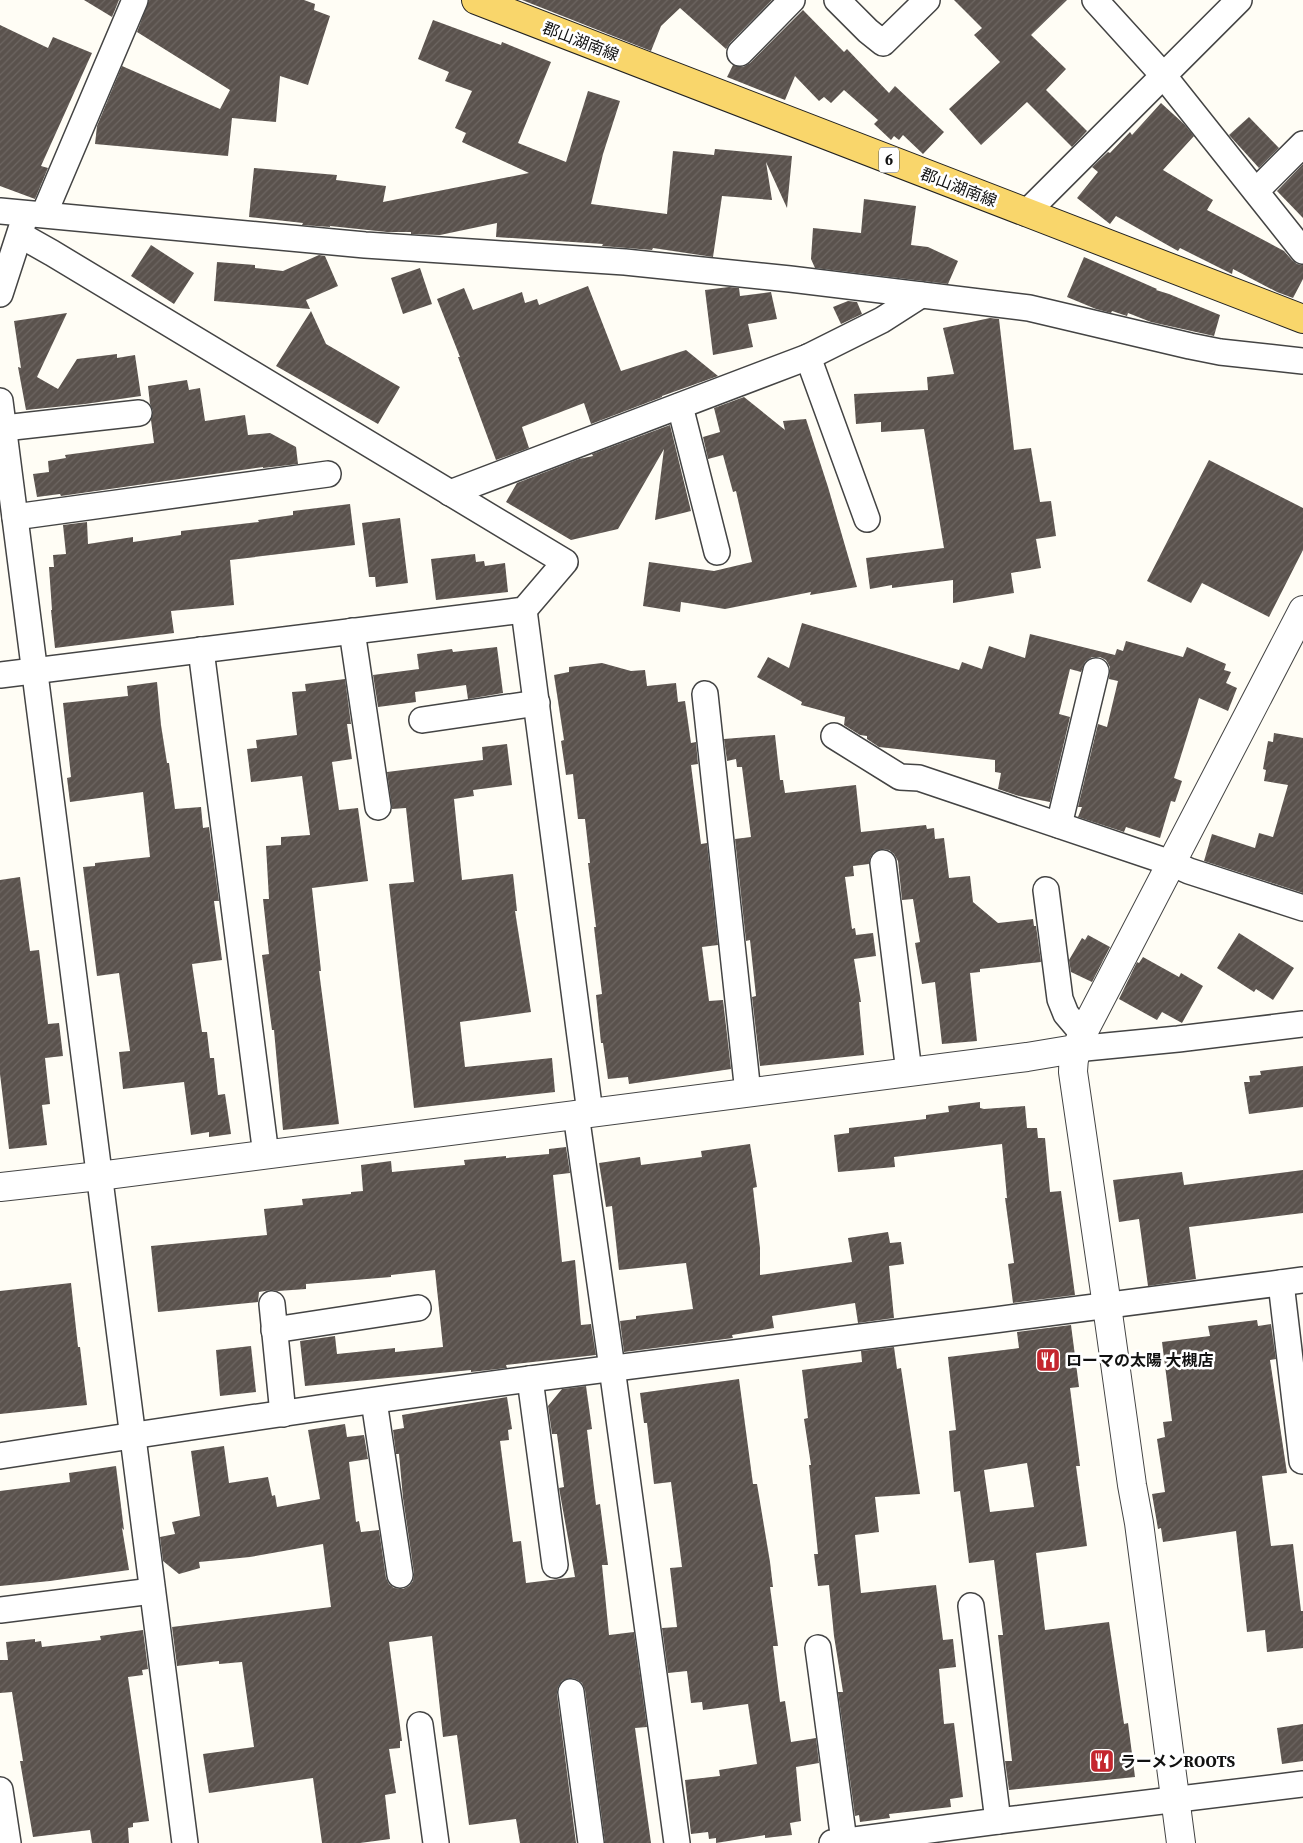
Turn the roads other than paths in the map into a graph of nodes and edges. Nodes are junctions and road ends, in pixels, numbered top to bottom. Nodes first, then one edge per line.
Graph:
1 (135, 0) edge
2 (476, 0) edge
3 (792, 0) edge
4 (837, 0) edge
5 (927, 0) edge
6 (1095, 0) edge
7 (1238, 0) edge
8 (740, 53) dead end
9 (1163, 75) junction
10 (1303, 144) edge
11 (1256, 191) junction
12 (0, 211) edge
13 (1026, 213) junction
14 (30, 220) junction
15 (1303, 250) edge
16 (0, 294) edge
17 (921, 295) junction
18 (1303, 319) edge
19 (808, 358) junction
20 (1303, 361) edge
21 (0, 401) edge
22 (680, 406) junction
23 (139, 413) dead end
24 (4, 428) junction
25 (328, 474) dead end
26 (450, 493) junction
27 (15, 517) junction
28 (867, 519) dead end
29 (717, 552) dead end
30 (524, 610) junction
31 (1303, 610) edge
32 (352, 631) junction
33 (201, 650) junction
34 (35, 670) junction
35 (1096, 671) dead end
36 (0, 674) edge
37 (705, 694) dead end
38 (537, 703) junction
39 (422, 720) dead end
40 (834, 736) dead end
41 (378, 807) dead end
42 (1059, 825) junction
43 (1171, 863) junction
44 (883, 864) dead end
45 (1046, 890) dead end
46 (1303, 908) edge
47 (1303, 1024) edge
48 (1079, 1041) junction
49 (909, 1072) junction
50 (748, 1093) junction
51 (583, 1113) junction
52 (266, 1155) junction
53 (100, 1176) junction
54 (0, 1187) edge
55 (1292, 1282) edge
56 (272, 1304) dead end
57 (1107, 1306) junction
58 (418, 1308) dead end
59 (274, 1330) junction
60 (612, 1368) junction
61 (530, 1379) junction
62 (374, 1401) junction
63 (283, 1414) junction
64 (132, 1435) junction
65 (0, 1456) edge
66 (1302, 1461) dead end
67 (555, 1565) dead end
68 (400, 1576) dead end
69 (152, 1591) junction
70 (971, 1606) dead end
71 (0, 1610) edge
72 (818, 1648) dead end
73 (571, 1692) dead end
74 (420, 1725) dead end
75 (1303, 1784) edge
76 (0, 1790) edge
77 (1176, 1799) junction
78 (998, 1821) junction
79 (838, 1842) edge
80 (8, 1843) edge
81 (185, 1843) edge
82 (436, 1843) edge
83 (592, 1843) edge
84 (677, 1843) edge
85 (1181, 1843) edge

1 - 14 street
2 - 13 main road, 郡山湖南線 / 6
3 - 8 street
4 - 5 street
6 - 9 street
7 - 9 street
9 - 11 street
9 - 13 street
10 - 11 street
11 - 15 street
12 - 14 street
13 - 18 main road, 郡山湖南線 / 6
14 - 16 street
14 - 17 street
14 - 26 street
17 - 19 street
17 - 20 street
19 - 22 street
19 - 28 street
21 - 24 street
22 - 26 street
22 - 29 street
23 - 24 street
24 - 27 street
25 - 27 street
26 - 30 street
27 - 34 street
30 - 32 street
30 - 38 street
31 - 43 street
32 - 33 street
32 - 41 street
33 - 34 street
33 - 52 street
34 - 36 street
34 - 53 street
35 - 42 street
37 - 50 street
38 - 39 street
38 - 51 street
40 - 42 street
42 - 43 street
43 - 46 street
43 - 48 street
44 - 49 street
45 - 48 street
47 - 48 street
48 - 49 street
48 - 57 street
49 - 50 street
50 - 51 street
51 - 52 street
51 - 60 street
52 - 53 street
53 - 54 street
53 - 64 street
55 - 57 street
55 - 66 street
56 - 59 street
57 - 60 street
57 - 77 street
58 - 59 street
59 - 63 street
60 - 61 street
60 - 84 street
61 - 62 street
61 - 67 street
62 - 63 street
62 - 68 street
63 - 64 street
64 - 65 street
64 - 69 street
69 - 71 street
69 - 81 street
70 - 78 street
72 - 79 street
73 - 83 street
74 - 82 street
75 - 77 street
76 - 80 street
77 - 78 street
77 - 85 street
78 - 79 street

